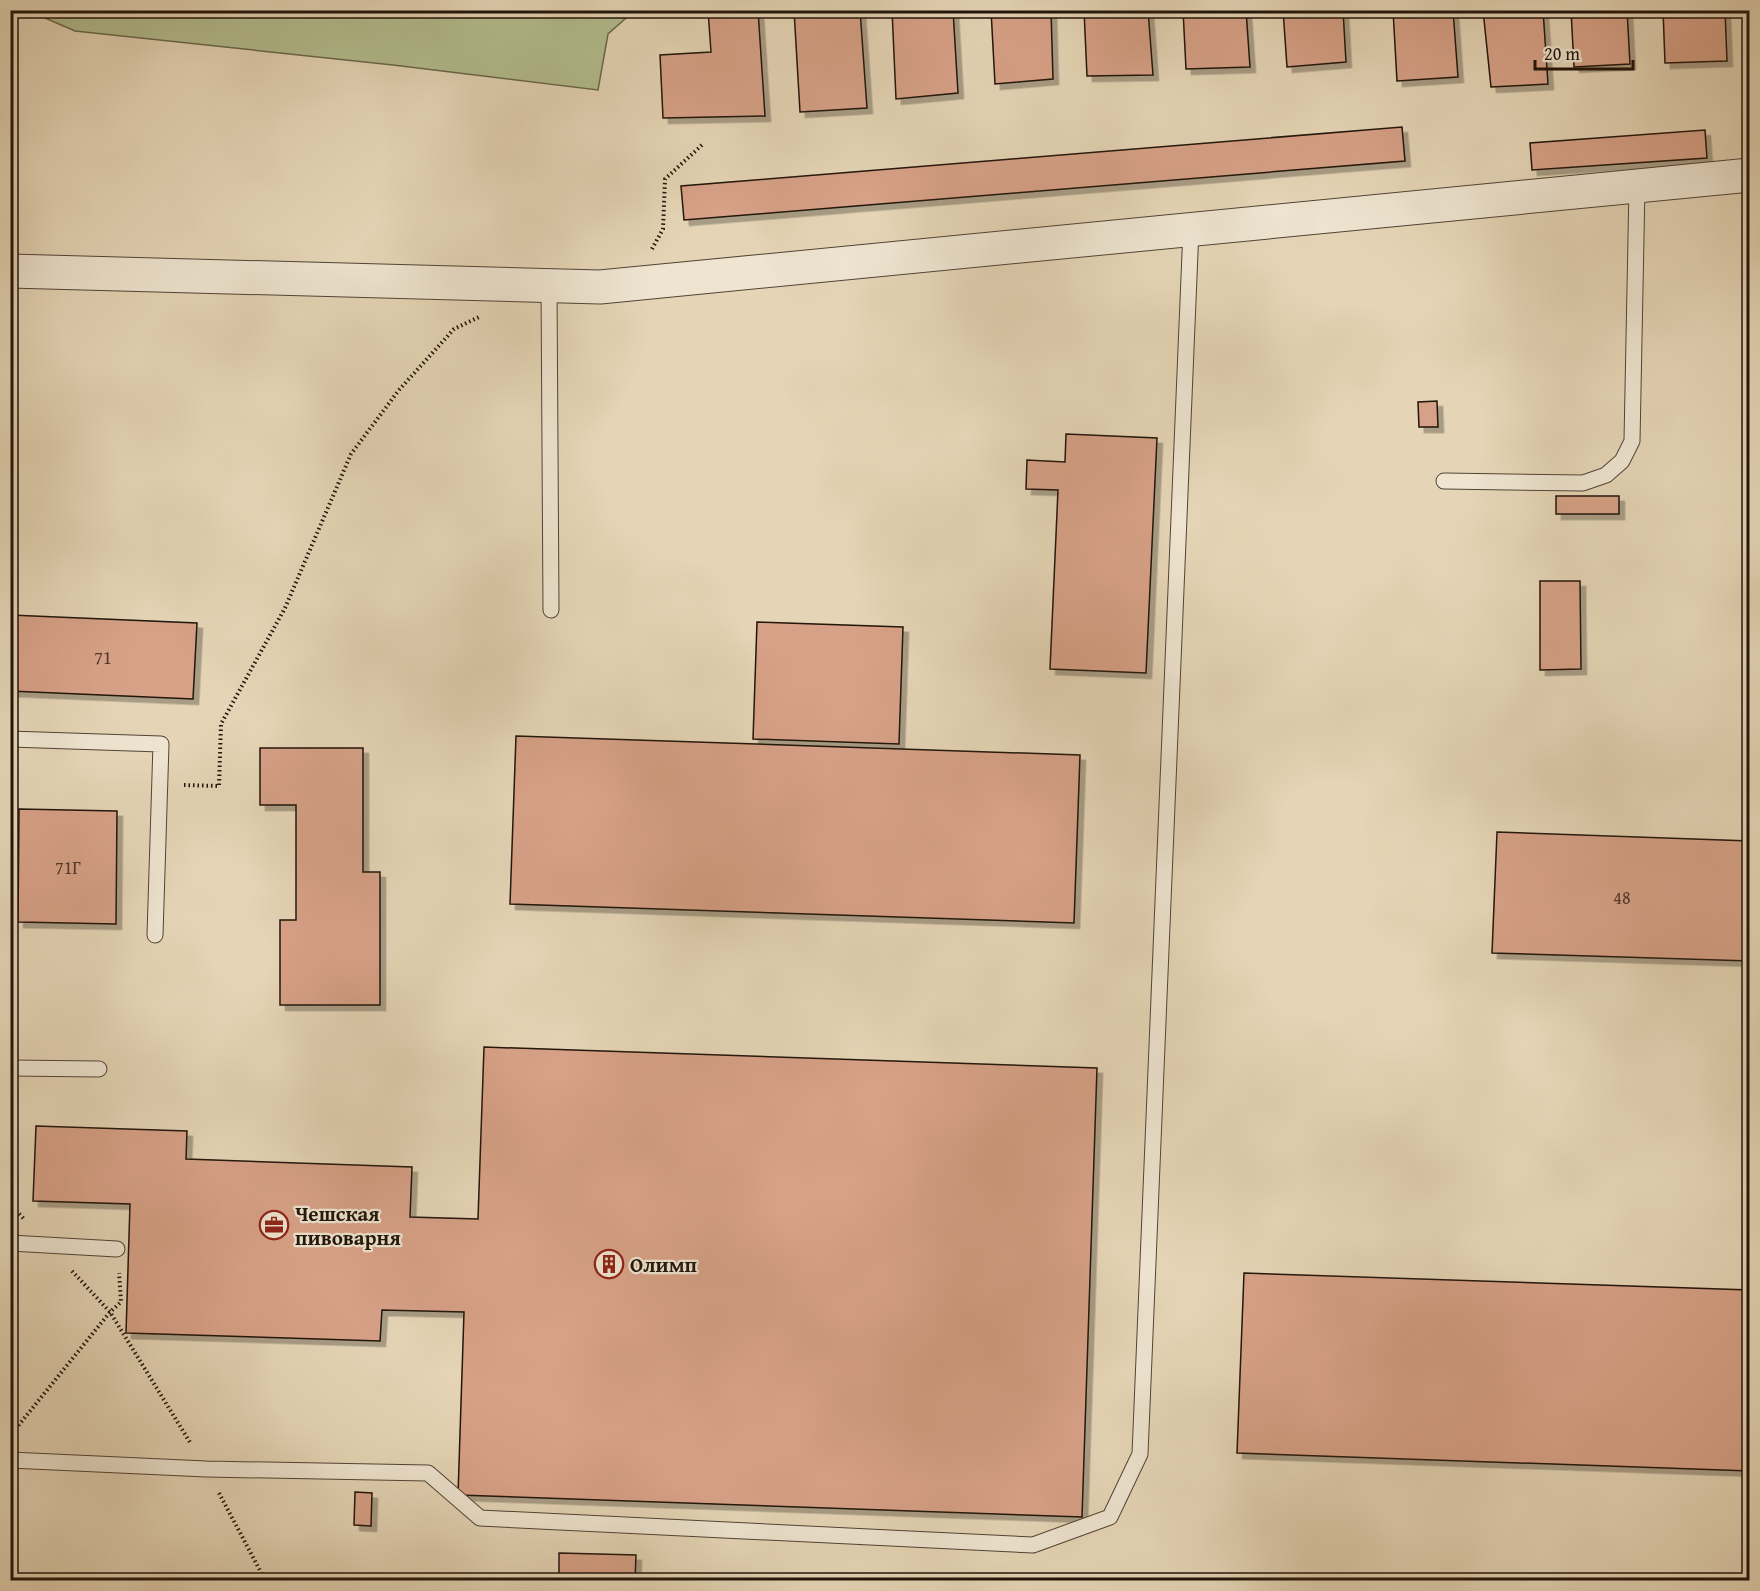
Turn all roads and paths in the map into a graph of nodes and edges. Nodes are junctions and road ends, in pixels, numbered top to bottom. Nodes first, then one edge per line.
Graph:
1 (702, 145) dead end
2 (1749, 175) edge
3 (1637, 186) junction
4 (1191, 229) junction
5 (651, 252) dead end
6 (10, 271) edge
7 (549, 285) junction
8 (486, 314) dead end
9 (1444, 481) dead end
10 (551, 610) dead end
11 (10, 739) edge
12 (160, 785) junction
13 (155, 936) dead end
14 (10, 1068) edge
15 (99, 1069) dead end
16 (10, 1204) edge
17 (10, 1243) edge
18 (47, 1244) junction
19 (117, 1249) joint
20 (110, 1312) junction
21 (10, 1436) edge
22 (10, 1460) edge
23 (206, 1468) junction
24 (265, 1581) edge

1 - 5 path
2 - 3 street
3 - 4 street
3 - 9 lane
4 - 7 street
4 - 23 lane
6 - 7 street
7 - 10 lane
8 - 12 path
11 - 12 lane
12 - 13 lane
14 - 15 lane
16 - 18 path
17 - 18 lane
18 - 19 lane
18 - 20 path
19 - 20 path
20 - 21 path
20 - 23 path
22 - 23 lane
23 - 24 path

